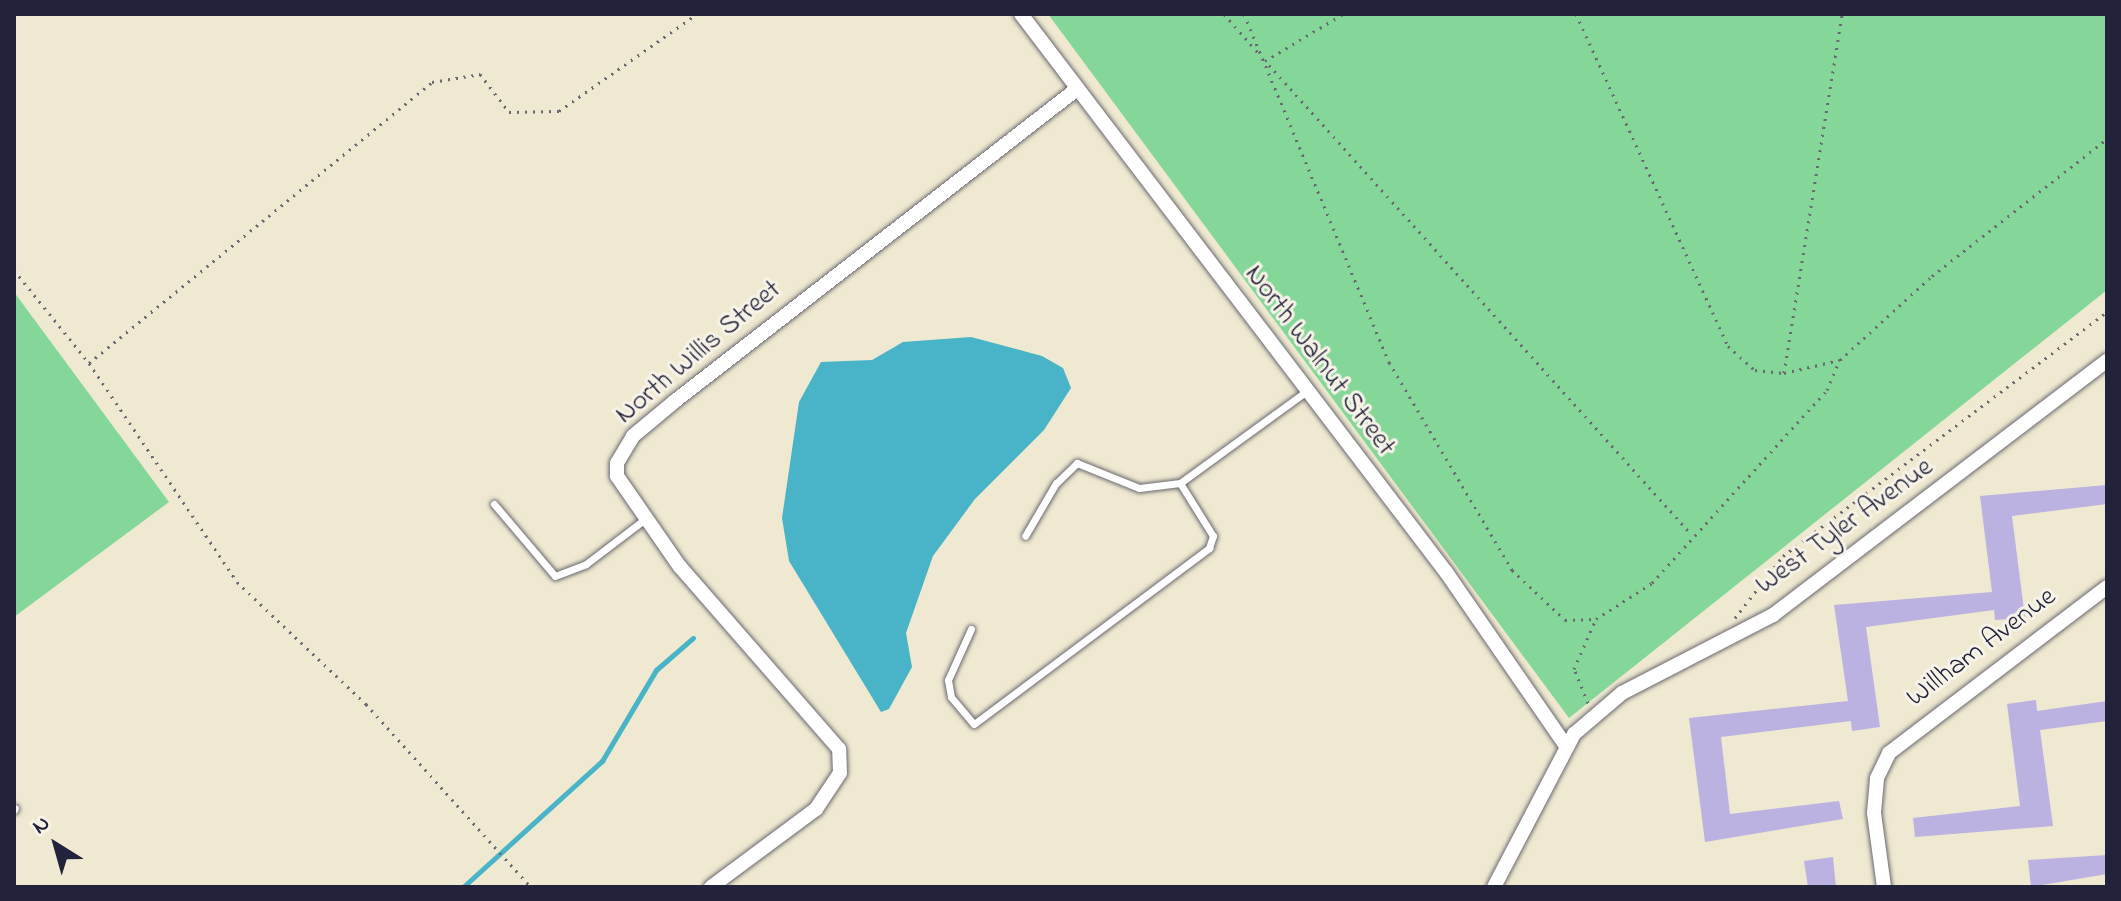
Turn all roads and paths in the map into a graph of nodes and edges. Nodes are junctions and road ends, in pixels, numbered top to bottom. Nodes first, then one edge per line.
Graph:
1 (697, 14) edge
2 (1021, 14) edge
3 (1224, 14) edge
4 (1244, 14) edge
5 (1343, 14) edge
6 (1576, 14) edge
7 (1842, 14) edge
8 (1265, 61) junction
9 (1077, 89) junction
10 (2107, 139) edge
11 (14, 270) edge
12 (2107, 312) edge
13 (1840, 360) junction
14 (2107, 361) edge
15 (89, 363) junction
16 (1784, 373) junction
17 (1308, 390) junction
18 (1180, 483) junction
19 (494, 504) dead end
20 (645, 519) junction
21 (1025, 536) dead end
22 (1693, 536) junction
23 (2107, 587) edge
24 (1596, 619) junction
25 (971, 629) dead end
26 (1721, 636) junction
27 (1594, 717) junction
28 (1566, 746) junction
29 (531, 887) edge
30 (711, 887) edge
31 (1494, 887) edge
32 (1884, 887) edge

1 - 15 path
2 - 9 street, North Walnut Street
3 - 8 path
4 - 8 path
5 - 8 path
6 - 16 path
7 - 16 path
8 - 22 path
8 - 24 path
9 - 17 street, North Walnut Street
9 - 20 street, North Willis Street
10 - 13 path
11 - 15 path
12 - 26 path
13 - 16 path
13 - 22 path
14 - 26 street, West Tyler Avenue
15 - 29 path
17 - 18 lane
17 - 28 street, North Walnut Street
18 - 21 lane
18 - 25 lane
19 - 20 lane
20 - 30 street, North Willis Street
22 - 24 path
23 - 32 street, Willham Avenue
24 - 27 path
26 - 27 street, West Tyler Avenue
27 - 28 street, West Tyler Avenue
28 - 31 street, West Tyler Avenue

